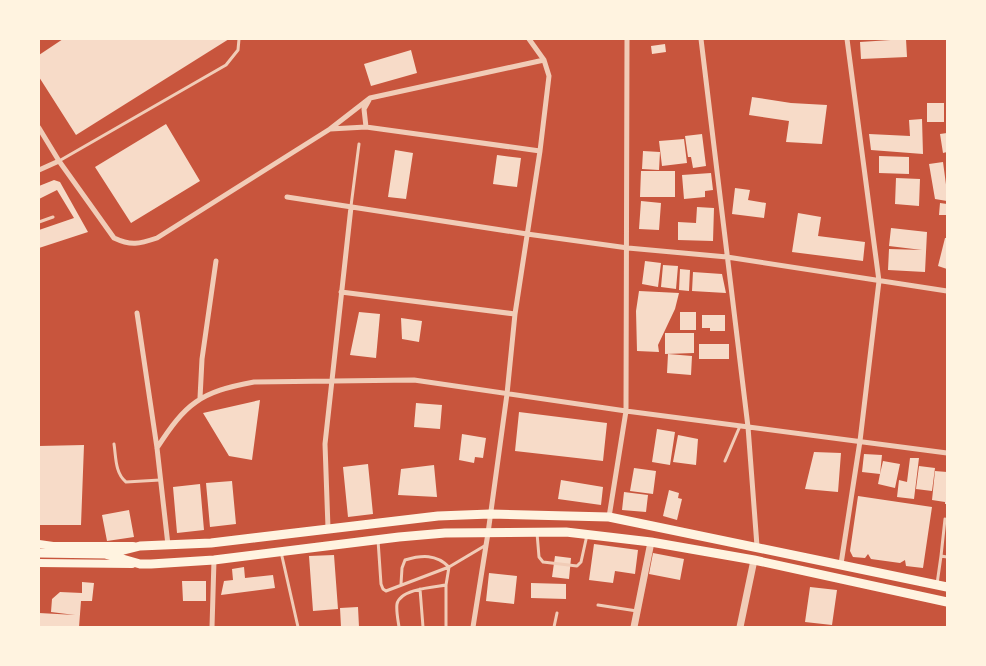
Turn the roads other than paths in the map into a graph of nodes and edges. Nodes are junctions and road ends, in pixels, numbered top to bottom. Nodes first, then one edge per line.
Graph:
1 (239, 39) edge
2 (529, 39) edge
3 (627, 39) edge
4 (701, 39) edge
5 (847, 39) edge
6 (544, 60) junction
7 (370, 98) junction
8 (366, 127) junction
9 (39, 128) edge
10 (330, 129) junction
11 (359, 144) dead end
12 (540, 151) junction
13 (60, 161) junction
14 (39, 170) edge
15 (288, 197) dead end
16 (351, 207) junction
17 (53, 217) dead end
18 (39, 222) edge
19 (527, 234) junction
20 (628, 248) junction
21 (727, 257) junction
22 (216, 261) dead end
23 (879, 281) junction
24 (341, 292) junction
25 (947, 292) edge
26 (137, 313) dead end
27 (515, 314) junction
28 (331, 381) junction
29 (506, 394) junction
30 (200, 398) junction
31 (626, 411) junction
32 (740, 426) junction
33 (748, 427) junction
34 (860, 441) junction
35 (114, 444) dead end
36 (157, 448) junction
37 (947, 453) edge
38 (725, 461) dead end
39 (161, 480) junction
40 (490, 514) junction
41 (609, 517) junction
42 (945, 519) dead end
43 (328, 528) junction
44 (537, 532) junction
45 (488, 533) junction
46 (588, 534) junction
47 (378, 540) junction
48 (651, 542) junction
49 (39, 544) edge
50 (168, 545) junction
51 (486, 545) junction
52 (140, 546) junction
53 (756, 546) junction
54 (281, 551) junction
55 (39, 553) edge
56 (105, 554) junction
57 (941, 556) junction
58 (947, 557) edge
59 (214, 560) junction
60 (754, 560) junction
61 (39, 563) edge
62 (140, 564) junction
63 (840, 564) junction
64 (449, 568) junction
65 (401, 584) junction
66 (937, 584) junction
67 (446, 585) junction
68 (947, 586) edge
69 (420, 590) junction
70 (947, 602) edge
71 (598, 605) dead end
72 (637, 611) junction
73 (557, 613) dead end
74 (212, 627) edge
75 (298, 627) edge
76 (399, 627) edge
77 (424, 627) edge
78 (446, 627) edge
79 (473, 627) edge
80 (554, 627) edge
81 (634, 627) edge
82 (740, 627) edge

1 - 13 lane
2 - 6 street
3 - 20 street
4 - 21 street
5 - 23 street
6 - 7 street
6 - 12 street
7 - 8 street
7 - 10 street
8 - 10 street
8 - 12 street
9 - 13 street
10 - 13 street
11 - 16 lane
12 - 19 street
13 - 14 street
15 - 16 street
16 - 19 street
16 - 24 street
17 - 18 lane
19 - 20 street
19 - 27 street
20 - 21 street
20 - 31 street
21 - 23 street
21 - 33 street
22 - 30 street
23 - 25 street
23 - 34 street
24 - 27 street
24 - 28 street
26 - 36 street
27 - 29 street
28 - 29 street
28 - 30 street
28 - 43 street
29 - 31 street
29 - 40 street
30 - 36 street
31 - 32 street
31 - 41 street
32 - 33 street
32 - 38 lane
33 - 34 street
33 - 53 street
34 - 37 street
34 - 63 street
35 - 39 lane
36 - 39 street
39 - 50 street
40 - 41 main road
40 - 43 main road
40 - 45 street
41 - 53 main road
42 - 57 lane
43 - 50 main road
44 - 45 main road
44 - 46 main road
44 - 46 lane
45 - 47 main road
45 - 51 street
46 - 48 main road
47 - 54 main road
47 - 65 lane
48 - 60 main road
48 - 72 street
49 - 52 main road
50 - 52 main road
51 - 64 lane
51 - 79 street
52 - 56 main road
53 - 63 main road
54 - 59 main road
54 - 75 lane
55 - 56 main road
56 - 62 main road
57 - 58 lane
57 - 66 lane
59 - 62 main road
59 - 74 street
60 - 70 main road
60 - 82 street
61 - 62 main road
63 - 66 main road
64 - 65 lane
64 - 65 lane
64 - 67 lane
66 - 68 main road
67 - 69 lane
67 - 78 lane
69 - 76 lane
69 - 77 lane
71 - 72 lane
72 - 81 street
73 - 80 lane

